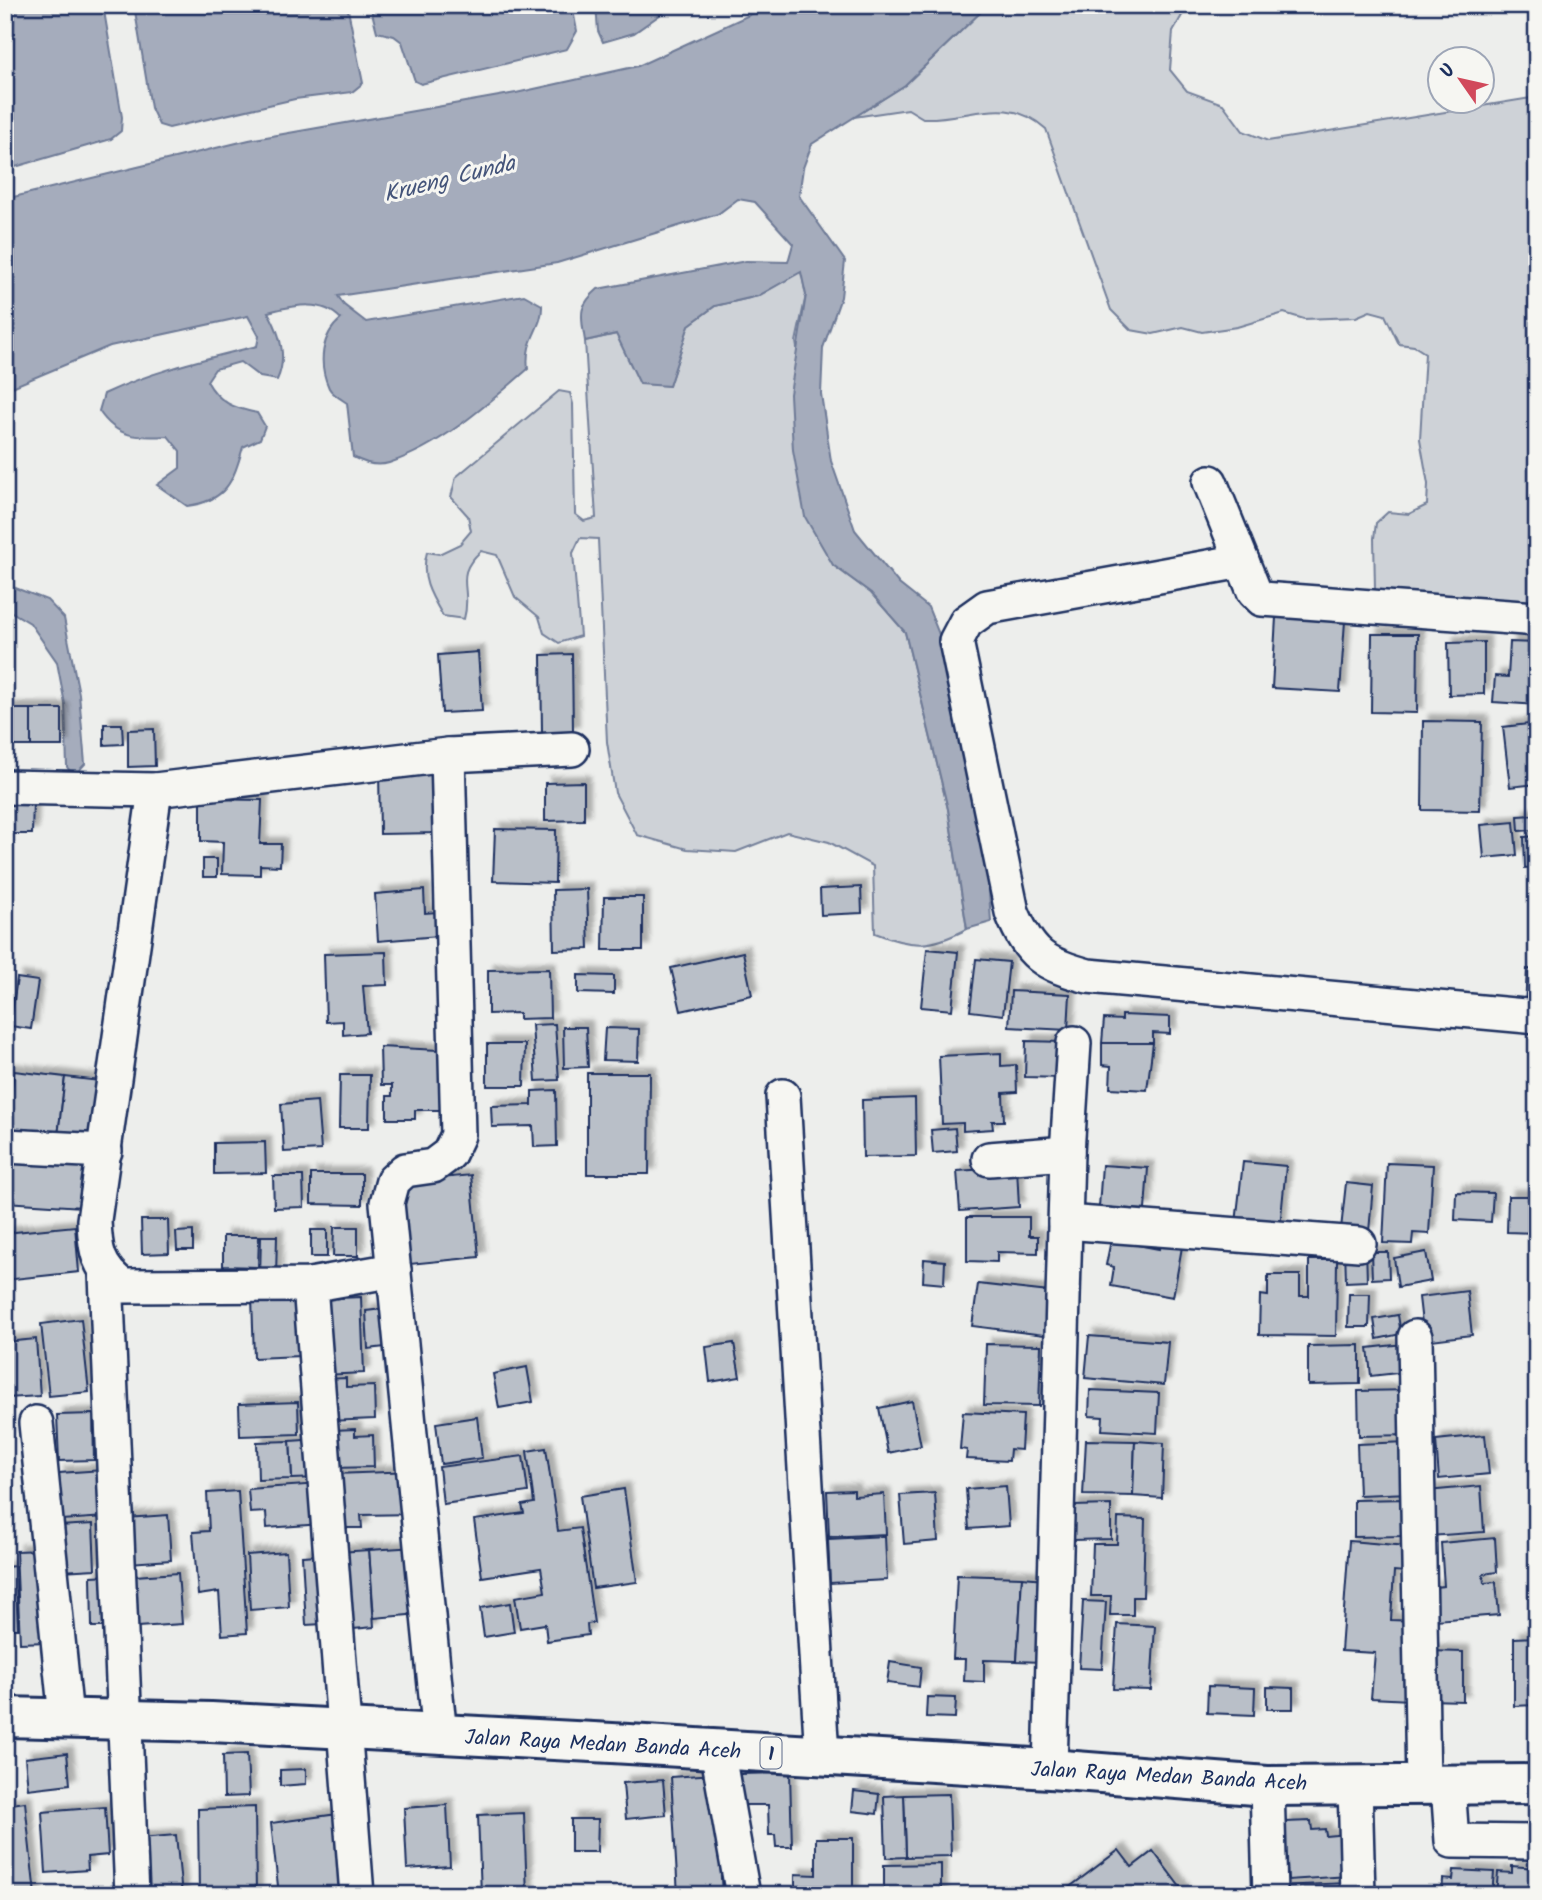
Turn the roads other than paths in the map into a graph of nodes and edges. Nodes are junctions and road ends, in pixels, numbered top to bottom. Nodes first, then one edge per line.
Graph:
1 (1210, 482) dead end
2 (1242, 561) junction
3 (1537, 619) edge
4 (572, 749) dead end
5 (449, 755) junction
6 (5, 787) edge
7 (155, 790) junction
8 (1537, 1017) edge
9 (1074, 1044) dead end
10 (782, 1096) dead end
11 (5, 1146) edge
12 (105, 1151) junction
13 (1067, 1153) junction
14 (989, 1159) dead end
15 (1065, 1222) junction
16 (1359, 1244) dead end
17 (394, 1270) junction
18 (106, 1275) junction
19 (310, 1285) junction
20 (1415, 1337) dead end
21 (36, 1423) dead end
22 (5, 1717) edge
23 (66, 1718) junction
24 (124, 1720) junction
25 (342, 1731) junction
26 (440, 1736) junction
27 (717, 1749) junction
28 (822, 1756) junction
29 (1050, 1769) junction
30 (1537, 1784) edge
31 (1355, 1785) junction
32 (1436, 1785) junction
33 (1267, 1786) junction
34 (1537, 1842) edge
35 (132, 1895) edge
36 (357, 1895) edge
37 (743, 1895) edge
38 (1270, 1895) edge
39 (1358, 1895) edge

1 - 2 street
2 - 3 street
2 - 8 street
4 - 5 street
5 - 7 street
5 - 17 street
6 - 7 street
7 - 12 street
9 - 13 street
10 - 28 street
11 - 12 street
12 - 18 street
13 - 14 street
13 - 15 street
15 - 16 street
15 - 29 street
17 - 19 street
17 - 26 street
18 - 19 street
18 - 24 street
19 - 25 street
20 - 32 street
21 - 23 street
22 - 23 highway, Jalan Raya Medan Banda Aceh / 1
23 - 24 highway, Jalan Raya Medan Banda Aceh / 1
24 - 25 highway, Jalan Raya Medan Banda Aceh / 1
24 - 35 street
25 - 26 highway, Jalan Raya Medan Banda Aceh / 1
25 - 36 street
26 - 27 highway, Jalan Raya Medan Banda Aceh / 1
27 - 28 highway, Jalan Raya Medan Banda Aceh / 1
27 - 37 street
28 - 29 highway, Jalan Raya Medan Banda Aceh / 1
29 - 33 highway, Jalan Raya Medan Banda Aceh / 1
30 - 32 highway, Jalan Raya Medan Banda Aceh / 1
31 - 32 highway, Jalan Raya Medan Banda Aceh / 1
31 - 33 highway, Jalan Raya Medan Banda Aceh / 1
31 - 39 street
32 - 34 street
33 - 38 street

